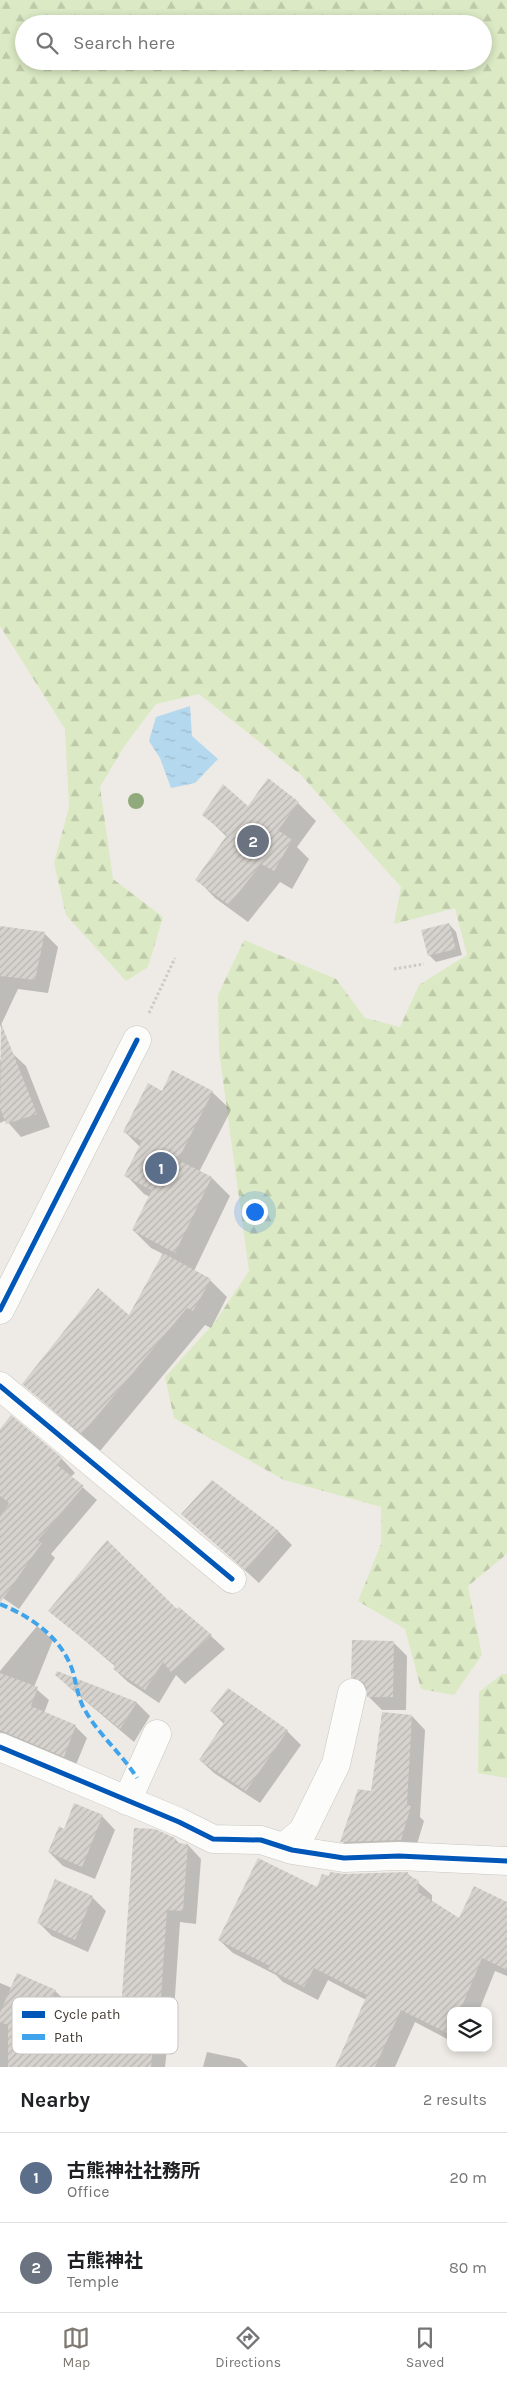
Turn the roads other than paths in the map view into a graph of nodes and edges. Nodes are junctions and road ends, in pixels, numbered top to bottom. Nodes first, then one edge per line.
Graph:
1 (136, 1040) road end
2 (0, 1310) edge
3 (0, 1386) edge
4 (232, 1579) dead end
5 (352, 1693) dead end
6 (157, 1734) dead end
7 (0, 1747) edge
8 (127, 1801) junction
9 (284, 1847) junction
10 (507, 1861) edge

1 - 2 street
3 - 4 street
5 - 9 street
6 - 8 street
7 - 8 street
8 - 9 street
9 - 10 street

